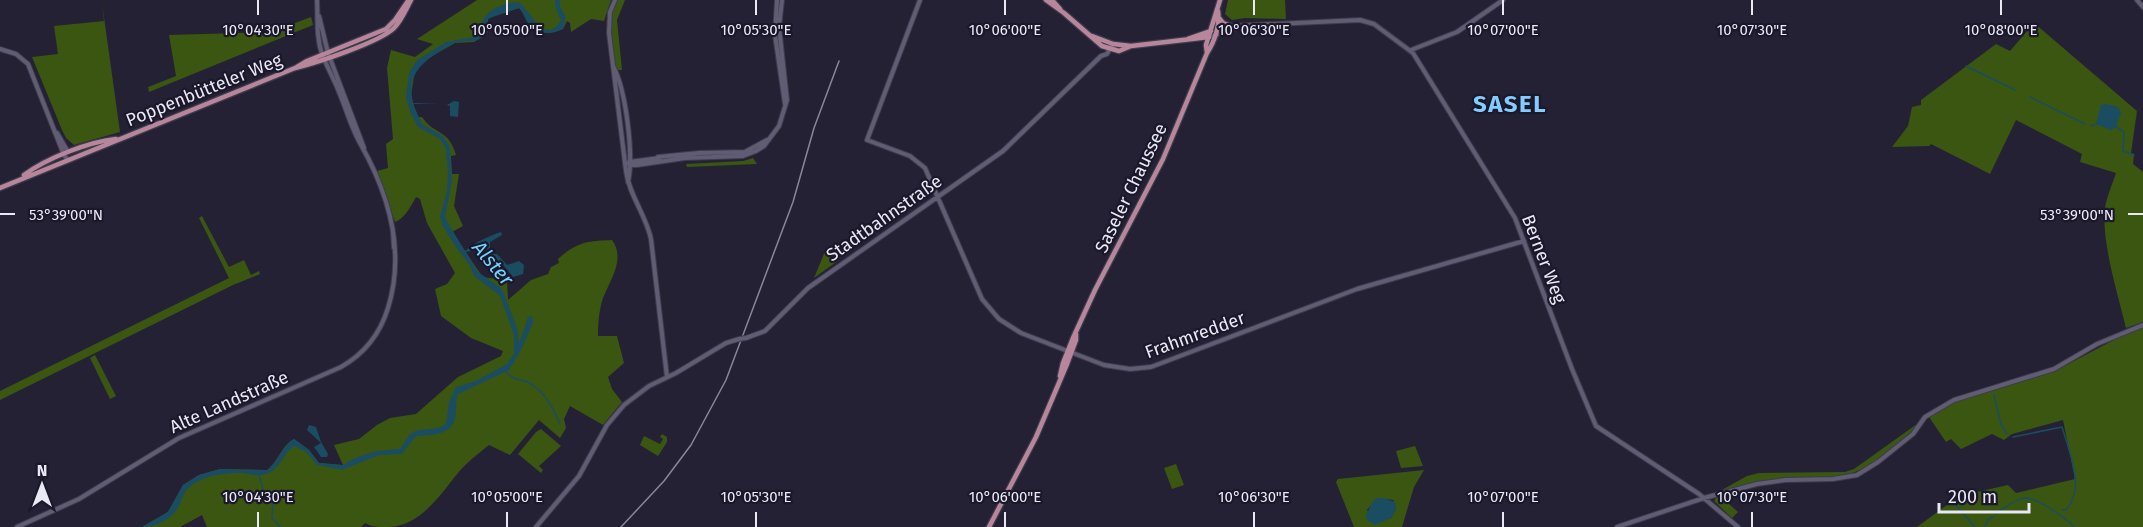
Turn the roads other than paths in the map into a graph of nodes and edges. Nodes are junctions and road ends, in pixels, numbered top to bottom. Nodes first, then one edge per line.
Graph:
1 (317, 0) edge
2 (410, 0) edge
3 (615, 0) edge
4 (780, 0) edge
5 (920, 0) edge
6 (1046, 0) edge
7 (1052, 0) edge
8 (1220, 0) edge
9 (1503, 0) edge
10 (2137, 0) edge
11 (2143, 7) edge
12 (1060, 9) junction
13 (1218, 11) junction
14 (1219, 18) junction
15 (1231, 26) junction
16 (1244, 26) junction
17 (1214, 32) junction
18 (1209, 37) junction
19 (1186, 39) junction
20 (1109, 46) junction
21 (0, 49) edge
22 (1411, 50) junction
23 (1207, 52) junction
24 (326, 56) junction
25 (613, 65) junction
26 (756, 150) junction
27 (745, 152) junction
28 (631, 153) junction
29 (66, 156) junction
30 (731, 156) junction
31 (658, 157) junction
32 (670, 159) junction
33 (636, 160) junction
34 (629, 163) junction
35 (0, 188) edge
36 (939, 196) junction
37 (1524, 241) junction
38 (2143, 325) edge
39 (1070, 352) junction
40 (667, 378) junction
41 (1704, 498) junction
42 (17, 527) edge
43 (536, 527) edge
44 (989, 527) edge
45 (1617, 527) edge
46 (1738, 527) edge

1 - 24 street, Alte Landstraße
2 - 24 main road, Poppenbütteler Weg
3 - 25 street
4 - 26 street
5 - 36 street, Frahmredder
6 - 12 main road
7 - 12 main road
8 - 13 main road, Saseler Chaussee
9 - 22 street
10 - 11 street
12 - 20 main road
13 - 14 main road, Saseler Chaussee
13 - 17 main road, Saseler Chaussee
14 - 15 main road
14 - 17 main road, Saseler Chaussee
15 - 16 street, Stadtbahnstraße
15 - 17 street, Stadtbahnstraße
16 - 17 street, Stadtbahnstraße
16 - 22 street, Stadtbahnstraße
17 - 18 main road, Saseler Chaussee
17 - 19 main road, Stadtbahnstraße
17 - 23 main road, Saseler Chaussee
18 - 19 main road, Stadtbahnstraße
18 - 23 main road, Saseler Chaussee
19 - 20 main road, Stadtbahnstraße
20 - 36 street, Stadtbahnstraße
21 - 29 street
22 - 37 street, Berner Weg
23 - 39 main road, Saseler Chaussee
24 - 29 main road, Poppenbütteler Weg
24 - 42 street, Alte Landstraße
25 - 28 street
25 - 34 street
26 - 27 street
26 - 30 street
27 - 30 street
27 - 31 street
28 - 33 street
28 - 34 street
29 - 35 main road, Poppenbütteler Weg
30 - 32 street
31 - 32 street
31 - 33 street
32 - 34 street
33 - 34 street
34 - 40 street
36 - 39 street, Frahmredder
36 - 40 street, Stadtbahnstraße, bridge
37 - 39 street, Frahmredder
37 - 41 street, Berner Weg
38 - 41 street
39 - 44 main road, Saseler Chaussee
40 - 43 street, Stadtbahnstraße
41 - 45 street
41 - 46 street

